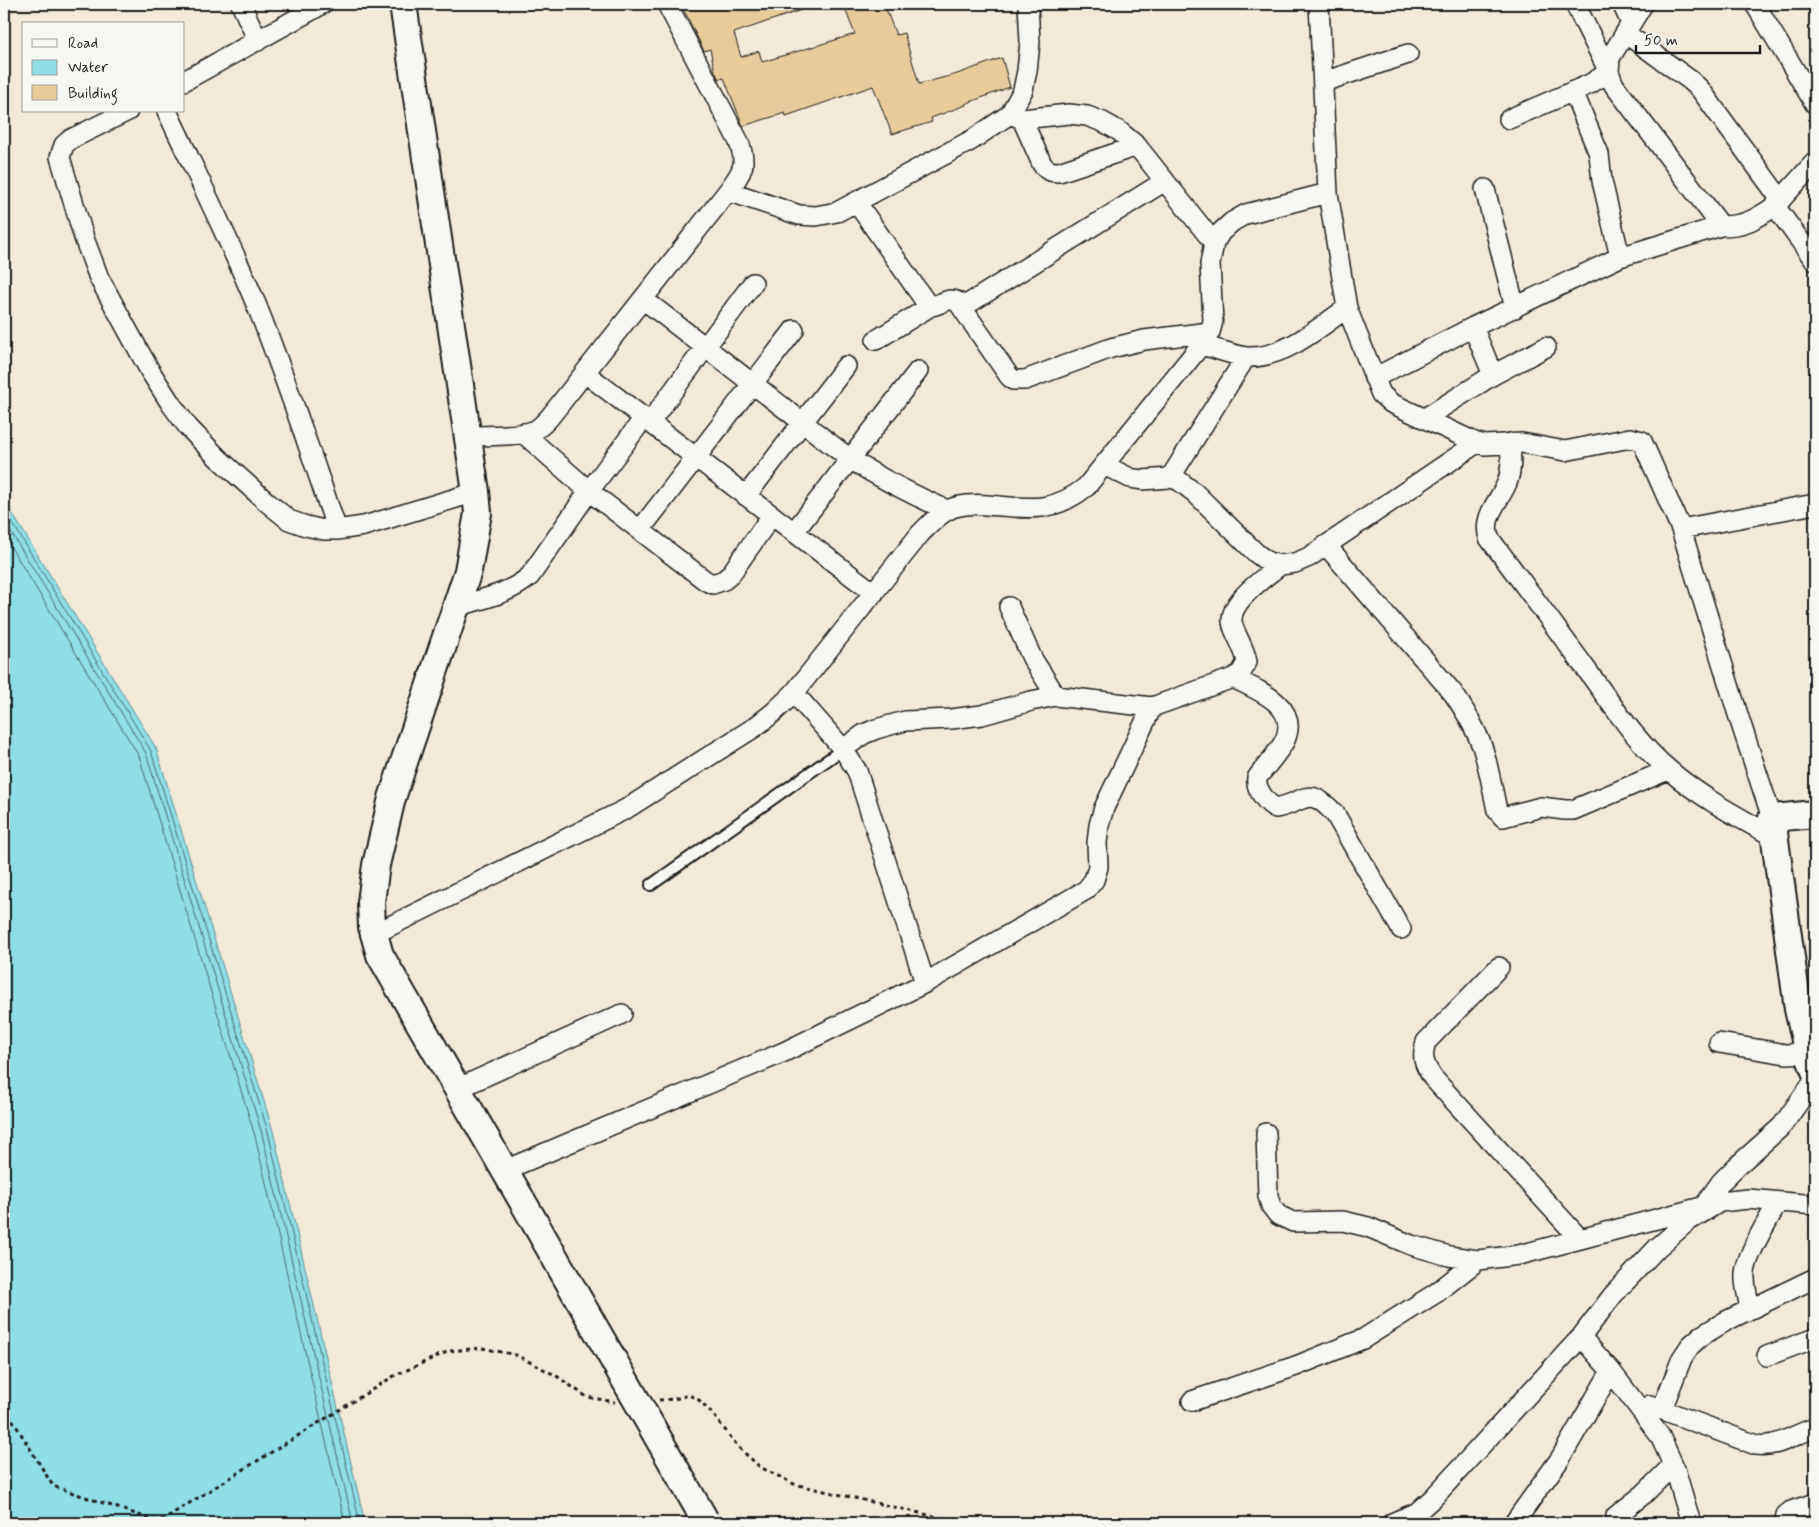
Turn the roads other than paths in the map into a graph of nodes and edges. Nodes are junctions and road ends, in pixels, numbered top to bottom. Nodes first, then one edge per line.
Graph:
1 (241, 4) edge
2 (322, 4) edge
3 (403, 4) edge
4 (667, 4) edge
5 (1028, 4) edge
6 (1319, 4) edge
7 (1575, 4) edge
8 (1622, 4) edge
9 (1643, 4) edge
10 (1755, 4) edge
11 (1628, 28) junction
12 (258, 40) junction
13 (1408, 54) dead end
14 (1609, 72) junction
15 (185, 80) edge
16 (1323, 82) junction
17 (1573, 91) junction
18 (1815, 104) edge
19 (126, 112) edge
20 (167, 112) edge
21 (1016, 117) junction
22 (1509, 119) dead end
23 (1137, 146) junction
24 (1815, 162) edge
25 (1165, 181) junction
26 (1485, 189) dead end
27 (728, 191) junction
28 (1328, 193) junction
29 (858, 203) junction
30 (1778, 203) junction
31 (1721, 226) junction
32 (1214, 243) junction
33 (1620, 257) junction
34 (1815, 261) edge
35 (753, 283) dead end
36 (643, 299) junction
37 (931, 306) junction
38 (962, 307) junction
39 (1347, 308) junction
40 (1515, 308) junction
41 (1473, 327) junction
42 (794, 330) dead end
43 (1205, 338) junction
44 (876, 340) dead end
45 (1546, 347) dead end
46 (706, 348) junction
47 (1246, 357) junction
48 (846, 366) dead end
49 (918, 371) dead end
50 (585, 373) junction
51 (1493, 376) junction
52 (1374, 378) junction
53 (753, 384) junction
54 (1426, 418) junction
55 (647, 420) junction
56 (803, 423) junction
57 (523, 433) junction
58 (468, 436) junction
59 (1476, 443) junction
60 (1510, 443) junction
61 (696, 458) junction
62 (850, 459) junction
63 (1104, 465) junction
64 (1170, 478) junction
65 (589, 491) junction
66 (476, 492) junction
67 (746, 496) junction
68 (1815, 504) edge
69 (947, 510) junction
70 (772, 515) junction
71 (1681, 529) junction
72 (337, 530) junction
73 (640, 530) junction
74 (794, 532) junction
75 (1326, 545) junction
76 (1280, 565) junction
77 (874, 593) junction
78 (456, 607) junction
79 (1009, 607) dead end
80 (1233, 678) junction
81 (794, 693) junction
82 (1056, 696) junction
83 (1152, 706) junction
84 (843, 749) junction
85 (1668, 770) junction
86 (1815, 814) edge
87 (1773, 828) junction
88 (651, 885) dead end
89 (1401, 928) dead end
90 (374, 934) junction
91 (1499, 967) dead end
92 (924, 983) junction
93 (622, 1014) dead end
94 (1719, 1043) dead end
95 (1812, 1062) edge
96 (1815, 1079) edge
97 (459, 1088) junction
98 (1266, 1133) dead end
99 (505, 1170) junction
100 (1778, 1202) junction
101 (1712, 1204) junction
102 (1815, 1206) edge
103 (1580, 1239) junction
104 (1478, 1260) junction
105 (1815, 1278) edge
106 (1750, 1308) junction
107 (1581, 1336) junction
108 (1815, 1338) edge
109 (1766, 1356) dead end
110 (1611, 1370) junction
111 (1632, 1399) junction
112 (1192, 1401) dead end
113 (1662, 1409) junction
114 (1815, 1428) edge
115 (1673, 1465) junction
116 (1815, 1503) edge
117 (1616, 1516) dead end
118 (1417, 1518) edge
119 (706, 1522) edge
120 (1516, 1522) edge
121 (1392, 1523) edge
122 (1691, 1523) edge
123 (1784, 1523) edge

1 - 12 street
2 - 12 street
3 - 58 street
4 - 27 street
5 - 21 street
6 - 16 street
7 - 14 street
8 - 11 street
9 - 11 street
10 - 18 street
11 - 14 street
11 - 30 street
12 - 15 street
13 - 16 street
14 - 17 street
14 - 31 street
16 - 28 street
17 - 22 street
17 - 33 street
19 - 72 street
20 - 72 street
21 - 23 street
21 - 23 street
21 - 29 street
23 - 25 street
24 - 30 street
25 - 32 street
25 - 38 street
26 - 40 street
27 - 29 street
27 - 36 street
28 - 32 street
28 - 39 street
29 - 37 street
30 - 31 street
30 - 34 street
31 - 33 street
32 - 43 street
33 - 40 street
35 - 46 street
36 - 46 street
36 - 50 street
37 - 38 street
37 - 44 street
38 - 43 street
39 - 47 street
39 - 52 street
40 - 41 street
41 - 51 street
41 - 52 street
42 - 53 street
43 - 47 street
43 - 63 street
45 - 51 street
46 - 53 street
46 - 55 street
47 - 64 street
48 - 56 street
49 - 62 street
50 - 55 street
50 - 57 street
51 - 54 street
52 - 54 street
53 - 56 street
53 - 61 street
54 - 59 street
55 - 61 street
55 - 65 street
56 - 62 street
56 - 67 street
57 - 58 street
57 - 65 street
58 - 66 street
59 - 60 street
59 - 75 street
60 - 71 street
60 - 85 street
61 - 67 street
61 - 73 street
62 - 69 street
62 - 74 street
63 - 64 street
63 - 69 street
64 - 76 street
65 - 73 street
65 - 78 street
66 - 72 street
66 - 78 street
67 - 70 street
68 - 71 street
69 - 77 street
70 - 73 street
70 - 74 street
71 - 87 street
74 - 77 street
75 - 76 street
75 - 85 street
76 - 80 street
77 - 81 street
78 - 90 street
79 - 82 street
80 - 83 street
80 - 89 street
81 - 84 street
81 - 90 street
82 - 83 street
82 - 84 street
83 - 92 street
84 - 88 lane
84 - 92 street
85 - 87 street
86 - 87 street
87 - 95 street
90 - 97 street
91 - 103 street
92 - 99 street
93 - 97 street
94 - 95 street
96 - 101 street
97 - 99 street
98 - 104 street
99 - 119 street, bridge
100 - 101 street
100 - 102 street
100 - 106 street
101 - 103 street
101 - 107 street
103 - 104 street
104 - 112 street
105 - 106 street
106 - 113 street
107 - 110 street
107 - 118 street
108 - 109 street
110 - 111 street
110 - 120 street
111 - 113 street
111 - 115 street
113 - 114 street
115 - 117 street
115 - 122 street
116 - 123 street
118 - 121 street

